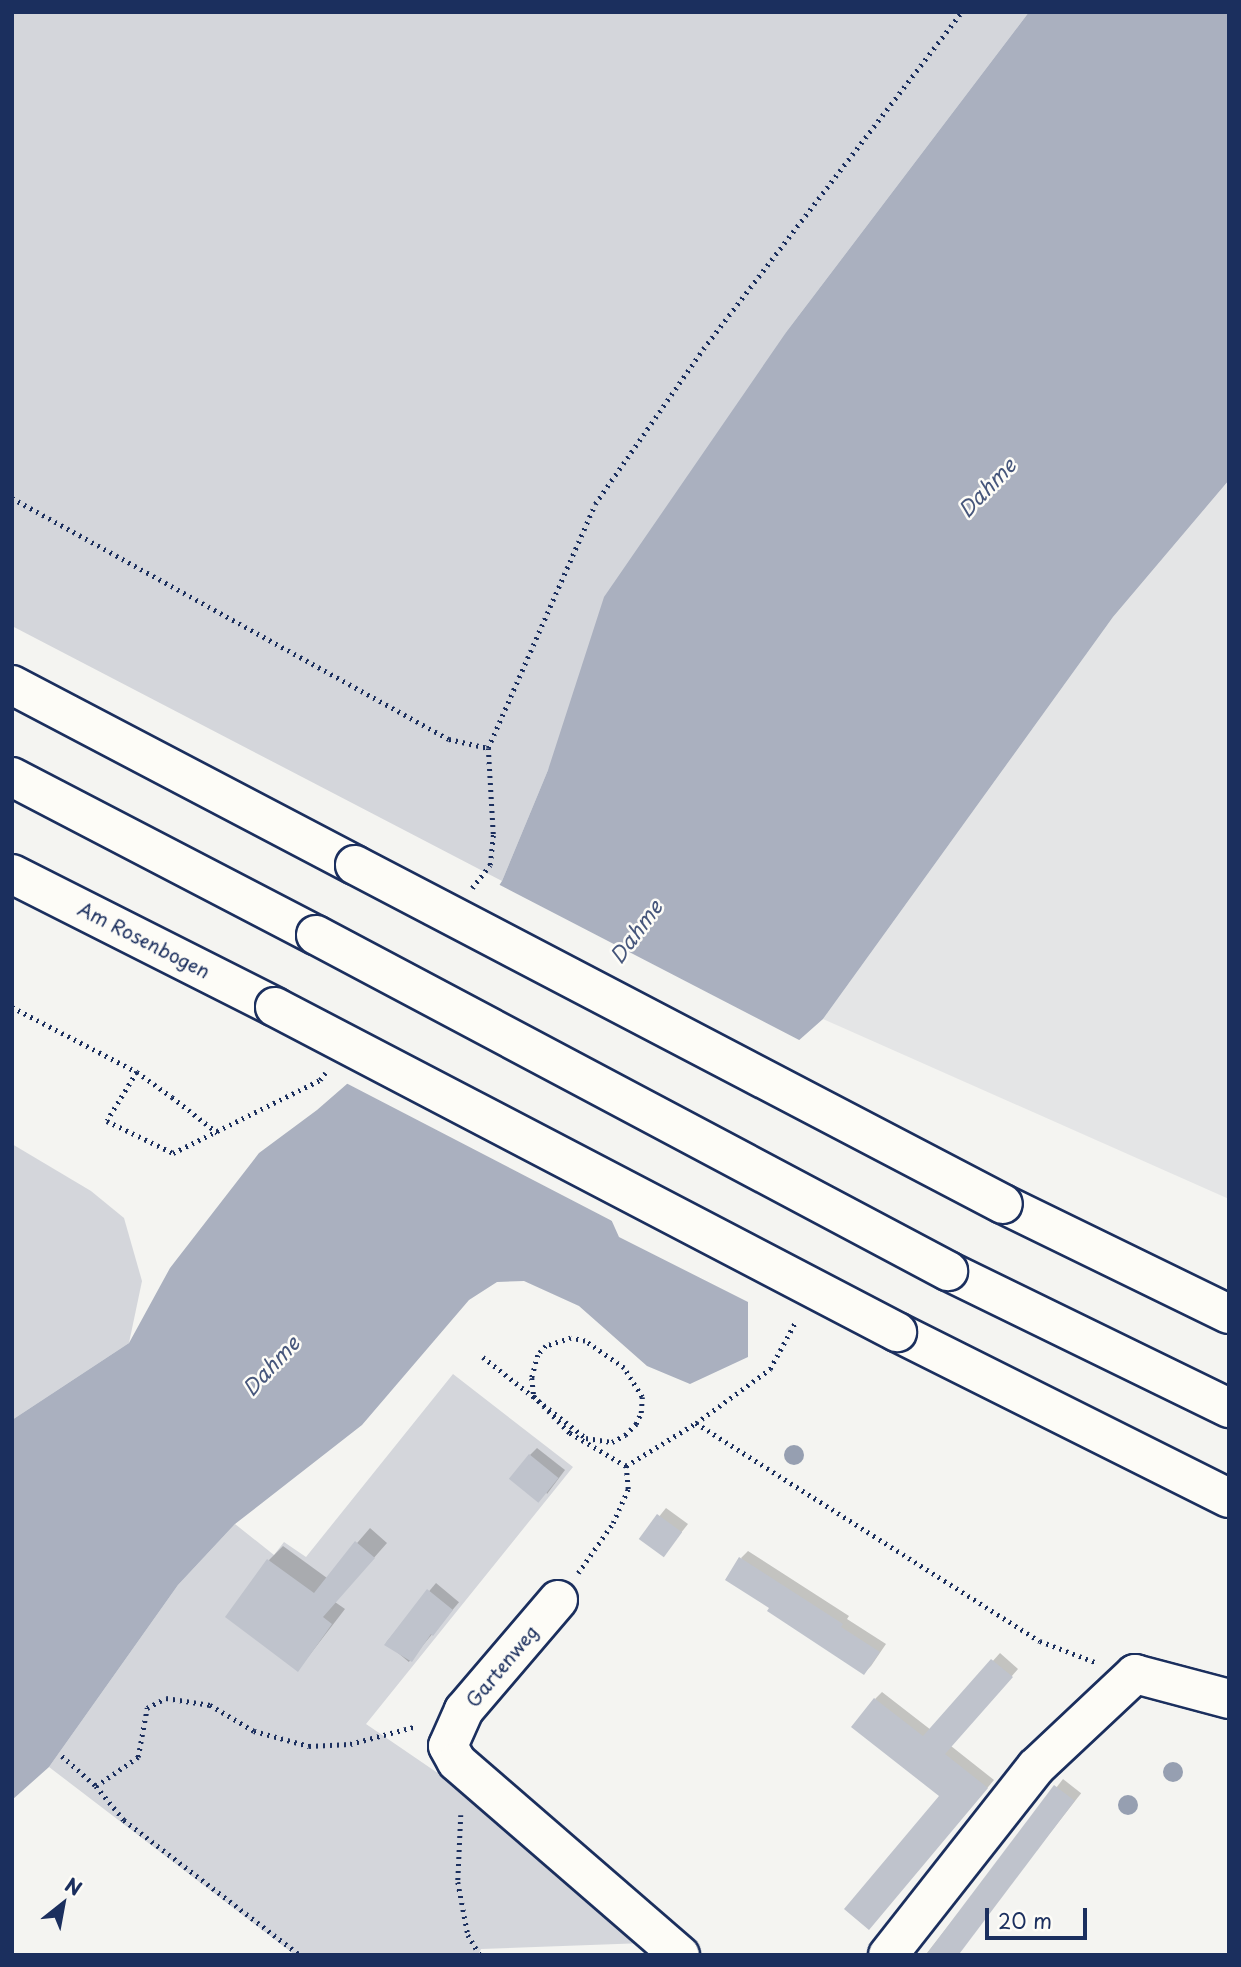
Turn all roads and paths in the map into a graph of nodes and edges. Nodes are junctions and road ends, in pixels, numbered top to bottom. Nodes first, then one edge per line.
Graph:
1 (962, 12) edge
2 (12, 498) edge
3 (12, 685) edge
4 (488, 748) junction
5 (12, 777) edge
6 (12, 874) edge
7 (464, 897) dead end
8 (12, 1007) edge
9 (328, 1069) dead end
10 (137, 1072) junction
11 (219, 1134) dead end
12 (1229, 1314) edge
13 (483, 1357) dead end
14 (1229, 1408) edge
15 (626, 1466) junction
16 (1229, 1498) edge
17 (558, 1600) joint
18 (1135, 1674) junction
19 (1229, 1699) edge
20 (464, 1710) junction
21 (62, 1756) dead end
22 (457, 1762) junction
23 (96, 1786) junction
24 (300, 1955) edge
25 (480, 1955) edge
26 (680, 1955) edge
27 (888, 1955) edge

1 - 4 path
2 - 4 path
3 - 12 main road, bridge
4 - 7 path
5 - 14 main road, bridge
6 - 16 main road, Am Rosenbogen, bridge
8 - 10 path
9 - 10 path
10 - 11 path, bridge
13 - 15 path, bridge
15 - 17 path
15 - 18 path
17 - 20 main road, Gartenweg
18 - 19 main road
18 - 27 main road
20 - 22 main road, Gartenweg
20 - 23 path
21 - 23 path
22 - 25 path
22 - 26 main road
23 - 24 path

